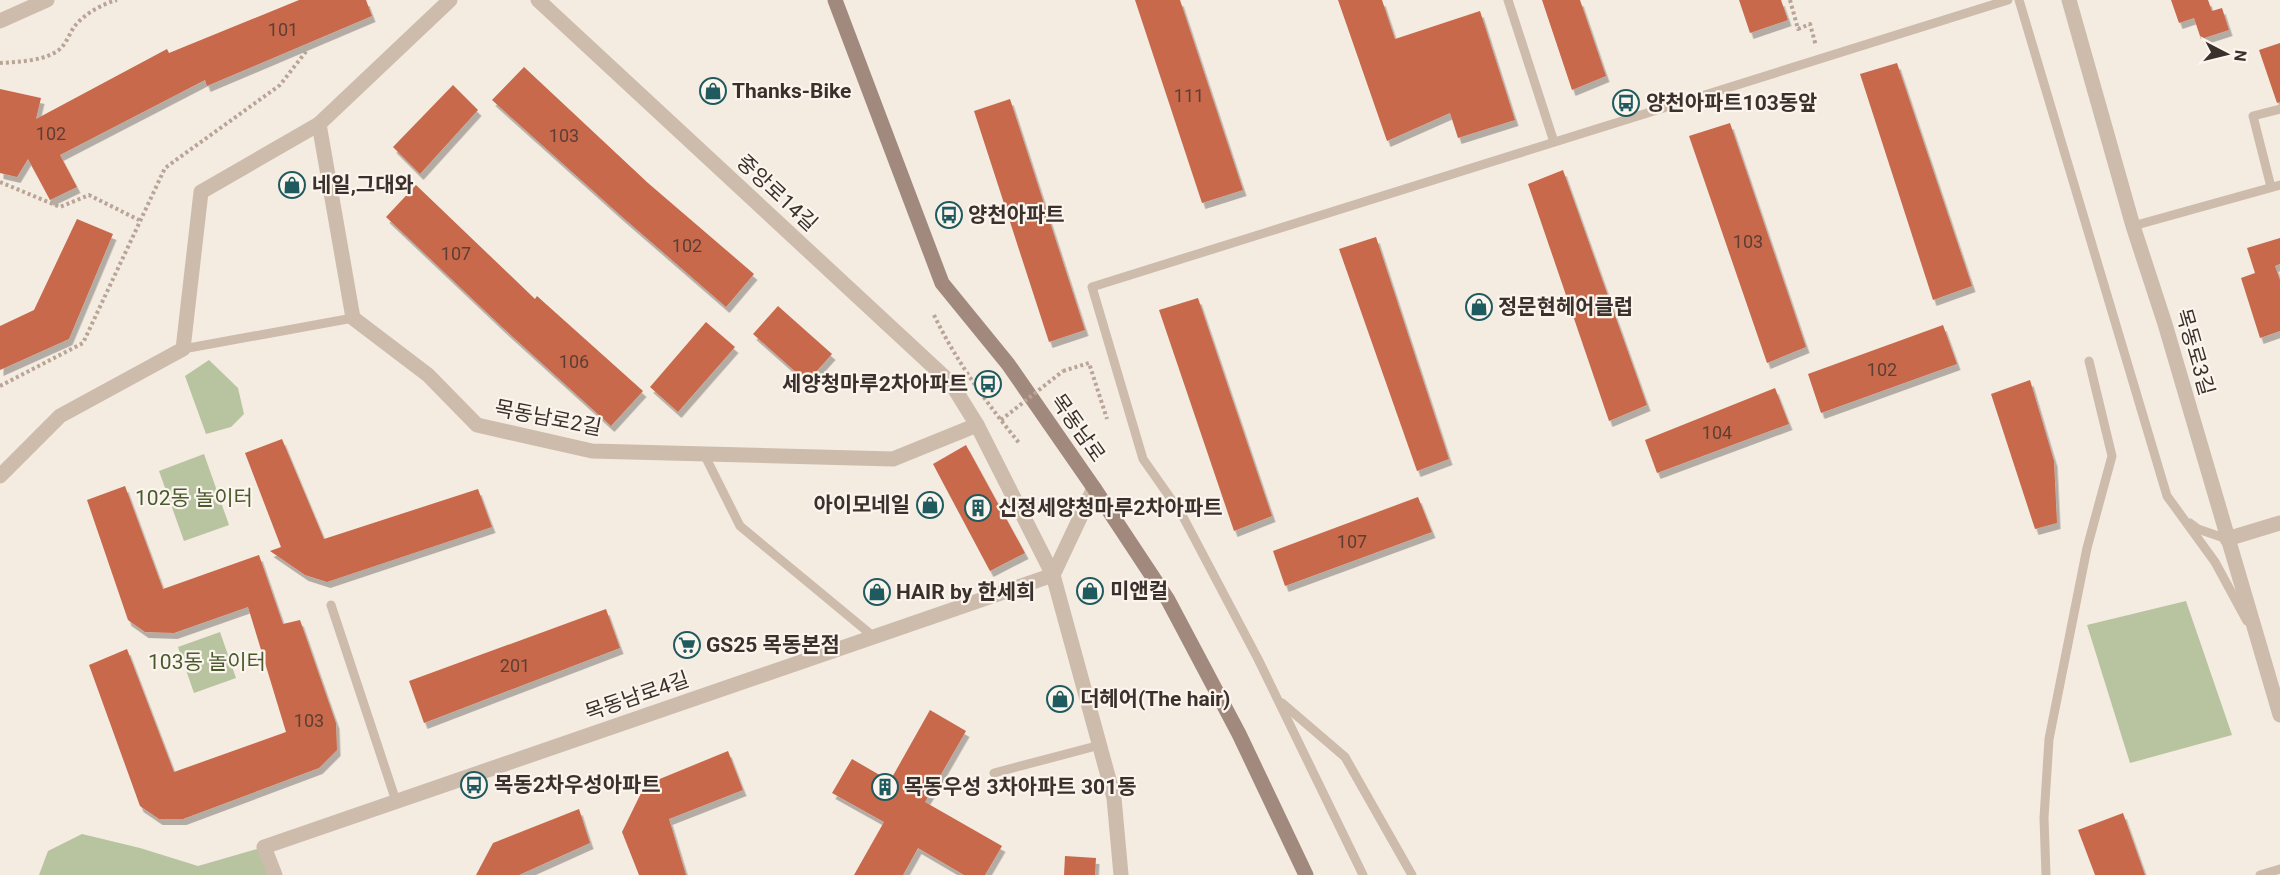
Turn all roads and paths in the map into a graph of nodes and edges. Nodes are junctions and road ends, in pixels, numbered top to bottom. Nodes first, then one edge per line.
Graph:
1 (47, 0) edge
2 (117, 0) edge
3 (450, 0) edge
4 (538, 0) edge
5 (835, 0) edge
6 (1508, 0) edge
7 (1790, 0) edge
8 (2008, 0) edge
9 (2019, 0) edge
10 (2069, 0) edge
11 (0, 21) edge
12 (308, 49) dead end
13 (1820, 58) junction
14 (0, 63) edge
15 (2280, 109) edge
16 (319, 124) junction
17 (1554, 142) junction
18 (0, 182) edge
19 (2276, 186) edge
20 (140, 220) junction
21 (2133, 226) junction
22 (934, 315) dead end
23 (353, 318) junction
24 (183, 349) junction
25 (2089, 361) dead end
26 (0, 386) edge
27 (1001, 420) junction
28 (1107, 420) dead end
29 (977, 425) junction
30 (1020, 444) dead end
31 (704, 454) junction
32 (0, 476) edge
33 (1094, 488) junction
34 (2167, 496) junction
35 (2280, 523) edge
36 (2227, 539) junction
37 (1053, 575) junction
38 (331, 605) dead end
39 (874, 637) junction
40 (2257, 639) junction
41 (1277, 700) junction
42 (2280, 716) edge
43 (1100, 745) junction
44 (994, 772) dead end
45 (396, 801) junction
46 (2280, 869) edge
47 (275, 875) edge
48 (1121, 875) edge
49 (1306, 875) edge
50 (1363, 875) edge
51 (1412, 875) edge
52 (2046, 875) edge
53 (2260, 875) edge

1 - 11 street
2 - 14 path
3 - 16 street
4 - 29 street, 중앙로14길
5 - 33 main road, 목동남로
6 - 17 lane
7 - 13 path
8 - 13 lane
9 - 34 lane
10 - 21 street, 목동로3길
12 - 20 path
13 - 17 lane
15 - 19 lane
16 - 23 street
16 - 24 street
17 - 41 lane
18 - 20 path
19 - 21 lane
20 - 26 path
21 - 36 street, 목동로3길
22 - 27 path
23 - 24 lane
23 - 31 street, 목동남로2길
24 - 32 street
25 - 52 lane
27 - 28 path, bridge
27 - 30 path
29 - 31 street, 목동남로2길
29 - 37 street
31 - 39 lane
33 - 37 street
33 - 49 main road, 목동남로
34 - 36 lane
34 - 40 lane
35 - 36 street
36 - 40 street, 목동로3길
37 - 39 street, 목동남로4길
37 - 43 street
38 - 45 lane
39 - 45 street, 목동남로4길
40 - 42 street, 목동로3길
41 - 50 lane
41 - 51 lane
43 - 44 lane
43 - 48 street
45 - 47 street, 목동남로4길
46 - 53 lane

